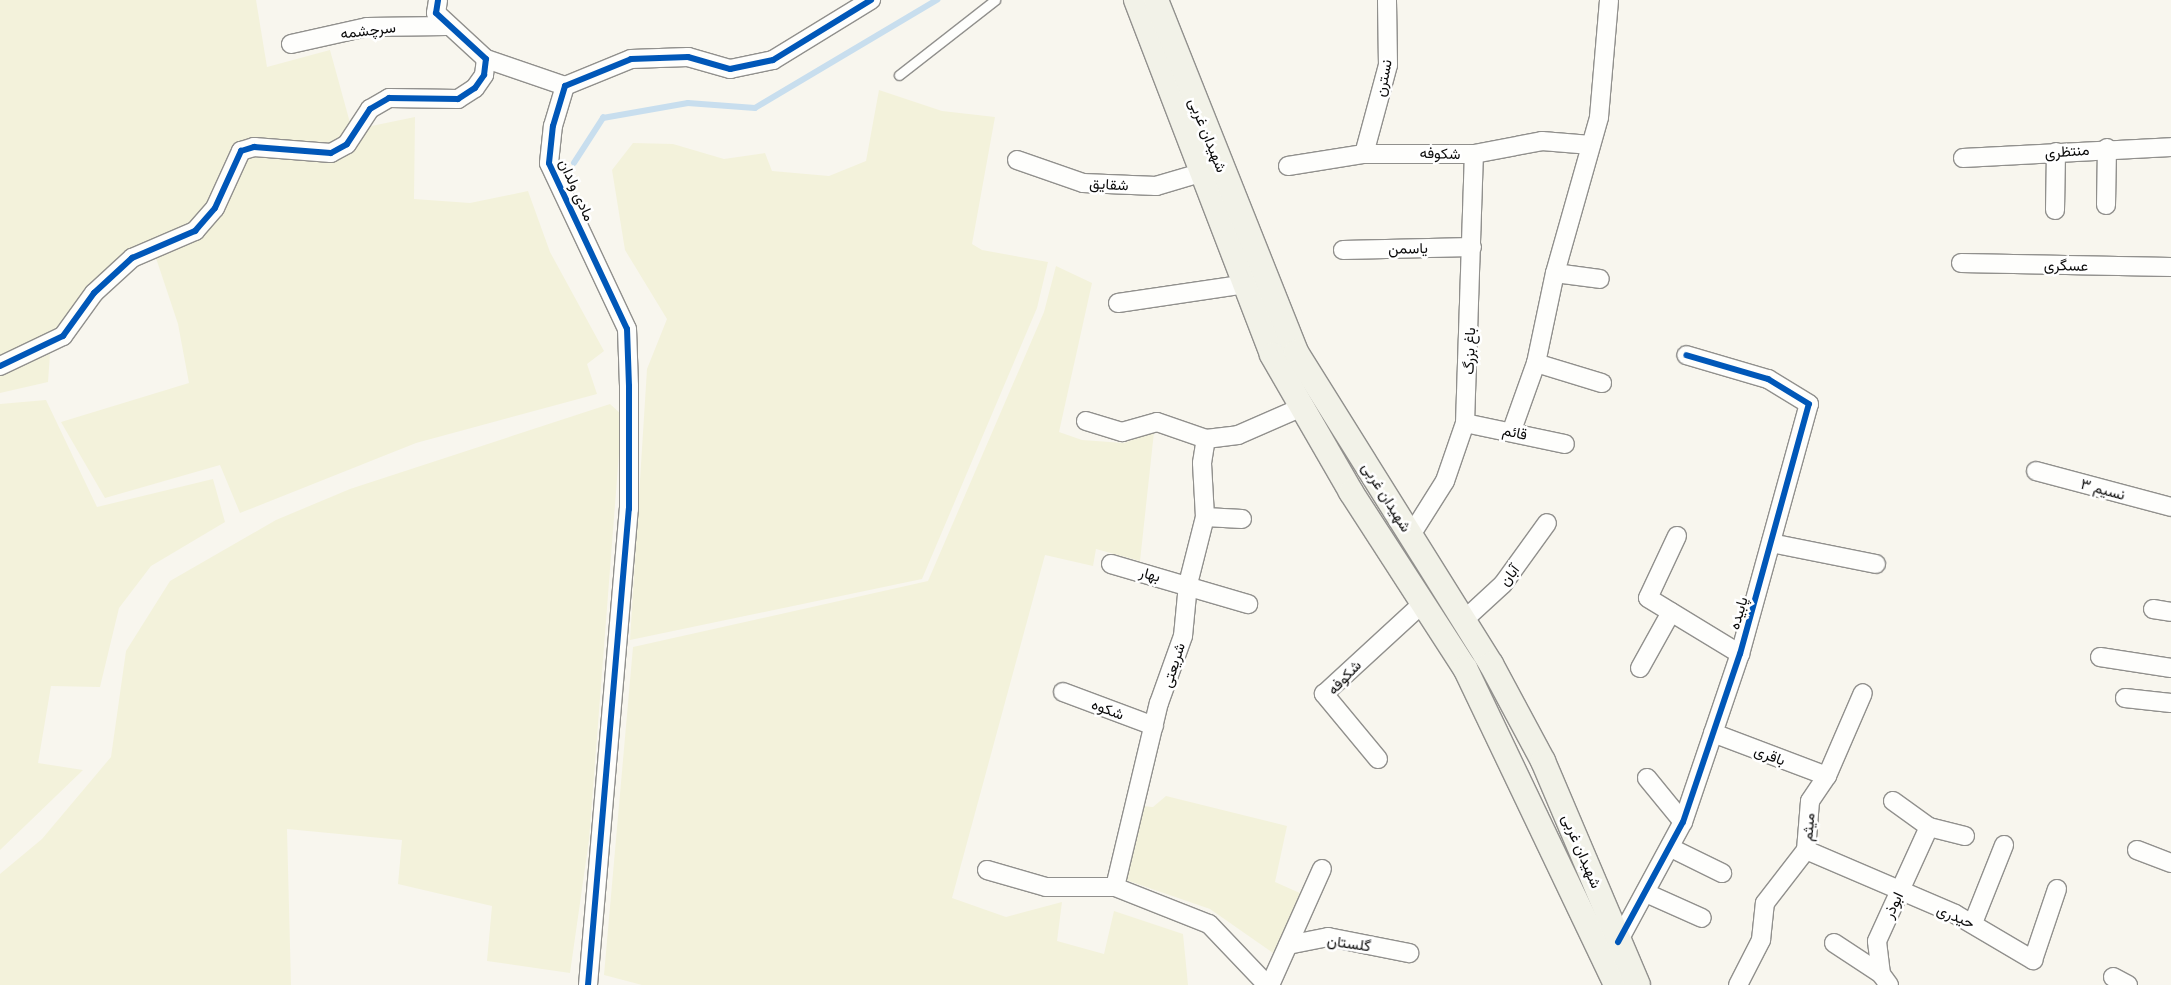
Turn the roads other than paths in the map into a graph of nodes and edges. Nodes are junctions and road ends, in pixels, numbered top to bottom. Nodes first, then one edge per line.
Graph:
1 (438, 0) edge
2 (871, 0) edge
3 (995, 0) edge
4 (1136, 0) edge
5 (1156, 0) edge
6 (1387, 0) edge
7 (1609, 0) edge
8 (447, 26) junction
9 (290, 44) dead end
10 (486, 58) junction
11 (899, 75) dead end
12 (565, 86) junction
13 (1591, 145) junction
14 (2171, 147) edge
15 (2107, 148) junction
16 (2056, 152) junction
17 (1364, 154) junction
18 (1474, 154) junction
19 (1963, 158) dead end
20 (1016, 160) dead end
21 (1288, 166) dead end
22 (1204, 172) junction
23 (2106, 205) dead end
24 (2055, 210) dead end
25 (1472, 247) junction
26 (1343, 250) dead end
27 (1961, 263) dead end
28 (2171, 267) edge
29 (1555, 273) junction
30 (1600, 279) dead end
31 (1246, 284) junction
32 (1118, 302) dead end
33 (1686, 355) dead end
34 (1536, 363) junction
35 (0, 366) edge
36 (1602, 383) dead end
37 (1302, 407) junction
38 (1086, 421) dead end
39 (1465, 423) junction
40 (1512, 430) junction
41 (1206, 439) junction
42 (1565, 444) dead end
43 (2036, 472) dead end
44 (2171, 507) edge
45 (1205, 517) junction
46 (1242, 518) dead end
47 (1547, 523) dead end
48 (1411, 535) junction
49 (1677, 536) dead end
50 (1771, 544) junction
51 (1111, 564) dead end
52 (1876, 564) dead end
53 (1188, 584) junction
54 (1423, 602) junction
55 (1248, 604) dead end
56 (2153, 609) dead end
57 (1671, 612) junction
58 (2171, 612) edge
59 (1464, 620) junction
60 (1740, 654) junction
61 (2100, 657) dead end
62 (1640, 668) dead end
63 (2171, 668) edge
64 (1062, 692) dead end
65 (1864, 693) dead end
66 (2125, 698) dead end
67 (2171, 703) edge
68 (1154, 726) junction
69 (1713, 733) junction
70 (1378, 759) dead end
71 (1827, 776) junction
72 (1647, 778) dead end
73 (1893, 801) dead end
74 (1683, 822) junction
75 (1929, 827) junction
76 (1965, 836) dead end
77 (2004, 845) dead end
78 (1671, 848) junction
79 (1806, 850) junction
80 (2137, 850) dead end
81 (2171, 863) edge
82 (1322, 869) dead end
83 (987, 870) dead end
84 (1722, 873) dead end
85 (1115, 887) junction
86 (2057, 889) dead end
87 (1646, 893) junction
88 (1898, 893) junction
89 (1702, 918) dead end
90 (1972, 922) junction
91 (1618, 942) junction
92 (1834, 943) dead end
93 (1288, 945) junction
94 (1409, 953) dead end
95 (1885, 980) edge
96 (588, 985) edge
97 (1269, 985) edge
98 (1616, 985) edge
99 (1638, 985) edge
100 (1738, 985) edge

1 - 8 street
2 - 12 street
3 - 11 lane
4 - 22 main road, شهیدان غربی
5 - 48 main road, شهیدان غربی
6 - 17 street, نسترن
7 - 13 street
8 - 9 street, سرچشمه
8 - 10 street
10 - 12 street
10 - 35 street
12 - 96 street, مادی ولدان
13 - 18 street, شکوفه
13 - 29 street
14 - 15 street, منتظری
15 - 16 street, منتظری
15 - 23 street
16 - 19 street, منتظری
16 - 24 street
17 - 18 street, شکوفه
17 - 21 street, شکوفه
18 - 25 street, باغ بزرگ
20 - 22 street, شقایق
22 - 31 main road, شهیدان غربی
25 - 26 street, یاسمن
25 - 39 street, باغ بزرگ
27 - 28 street, عسگری
29 - 30 street
29 - 34 street
31 - 32 street
31 - 37 main road, شهیدان غربی
33 - 50 street, پابیده
34 - 36 street
34 - 40 street
37 - 41 street
37 - 54 main road, شهیدان غربی
38 - 41 street
39 - 40 street, قائم
39 - 48 street, باغ بزرگ
40 - 42 street, قائم
41 - 45 street, شریعتی
43 - 44 street, نسیم ۳
45 - 46 street
45 - 53 street, شریعتی
47 - 59 street, آبان
48 - 59 main road, شهیدان غربی
49 - 57 street
50 - 52 street
50 - 60 street, پابیده
51 - 53 street, بهار
53 - 55 street, بهار
53 - 68 street, شریعتی
54 - 70 street, شکوفه
54 - 98 main road, شهیدان غربی
56 - 58 street
57 - 60 street
57 - 62 street
59 - 91 main road, شهیدان غربی
60 - 69 street, پابیده
61 - 63 street
64 - 68 street, شکوه
65 - 71 street, میثم
66 - 67 street
68 - 85 street, شریعتی
69 - 71 street, باقری
69 - 74 street, پابیده
71 - 79 street, میثم
72 - 74 street
73 - 75 street
74 - 78 street, پابیده
75 - 76 street
75 - 88 street, ابوذر
77 - 90 street
78 - 84 street
78 - 87 street, پابیده
79 - 88 street, حیدری
79 - 100 street, میثم
80 - 81 street
82 - 93 street
83 - 85 street
85 - 97 street
86 - 90 street, حیدری
87 - 89 street
87 - 91 street, پابیده
88 - 90 street, حیدری
88 - 95 street, ابوذر
91 - 99 main road, شهیدان غربی
92 - 95 street
93 - 94 street, گلستان
93 - 97 street

